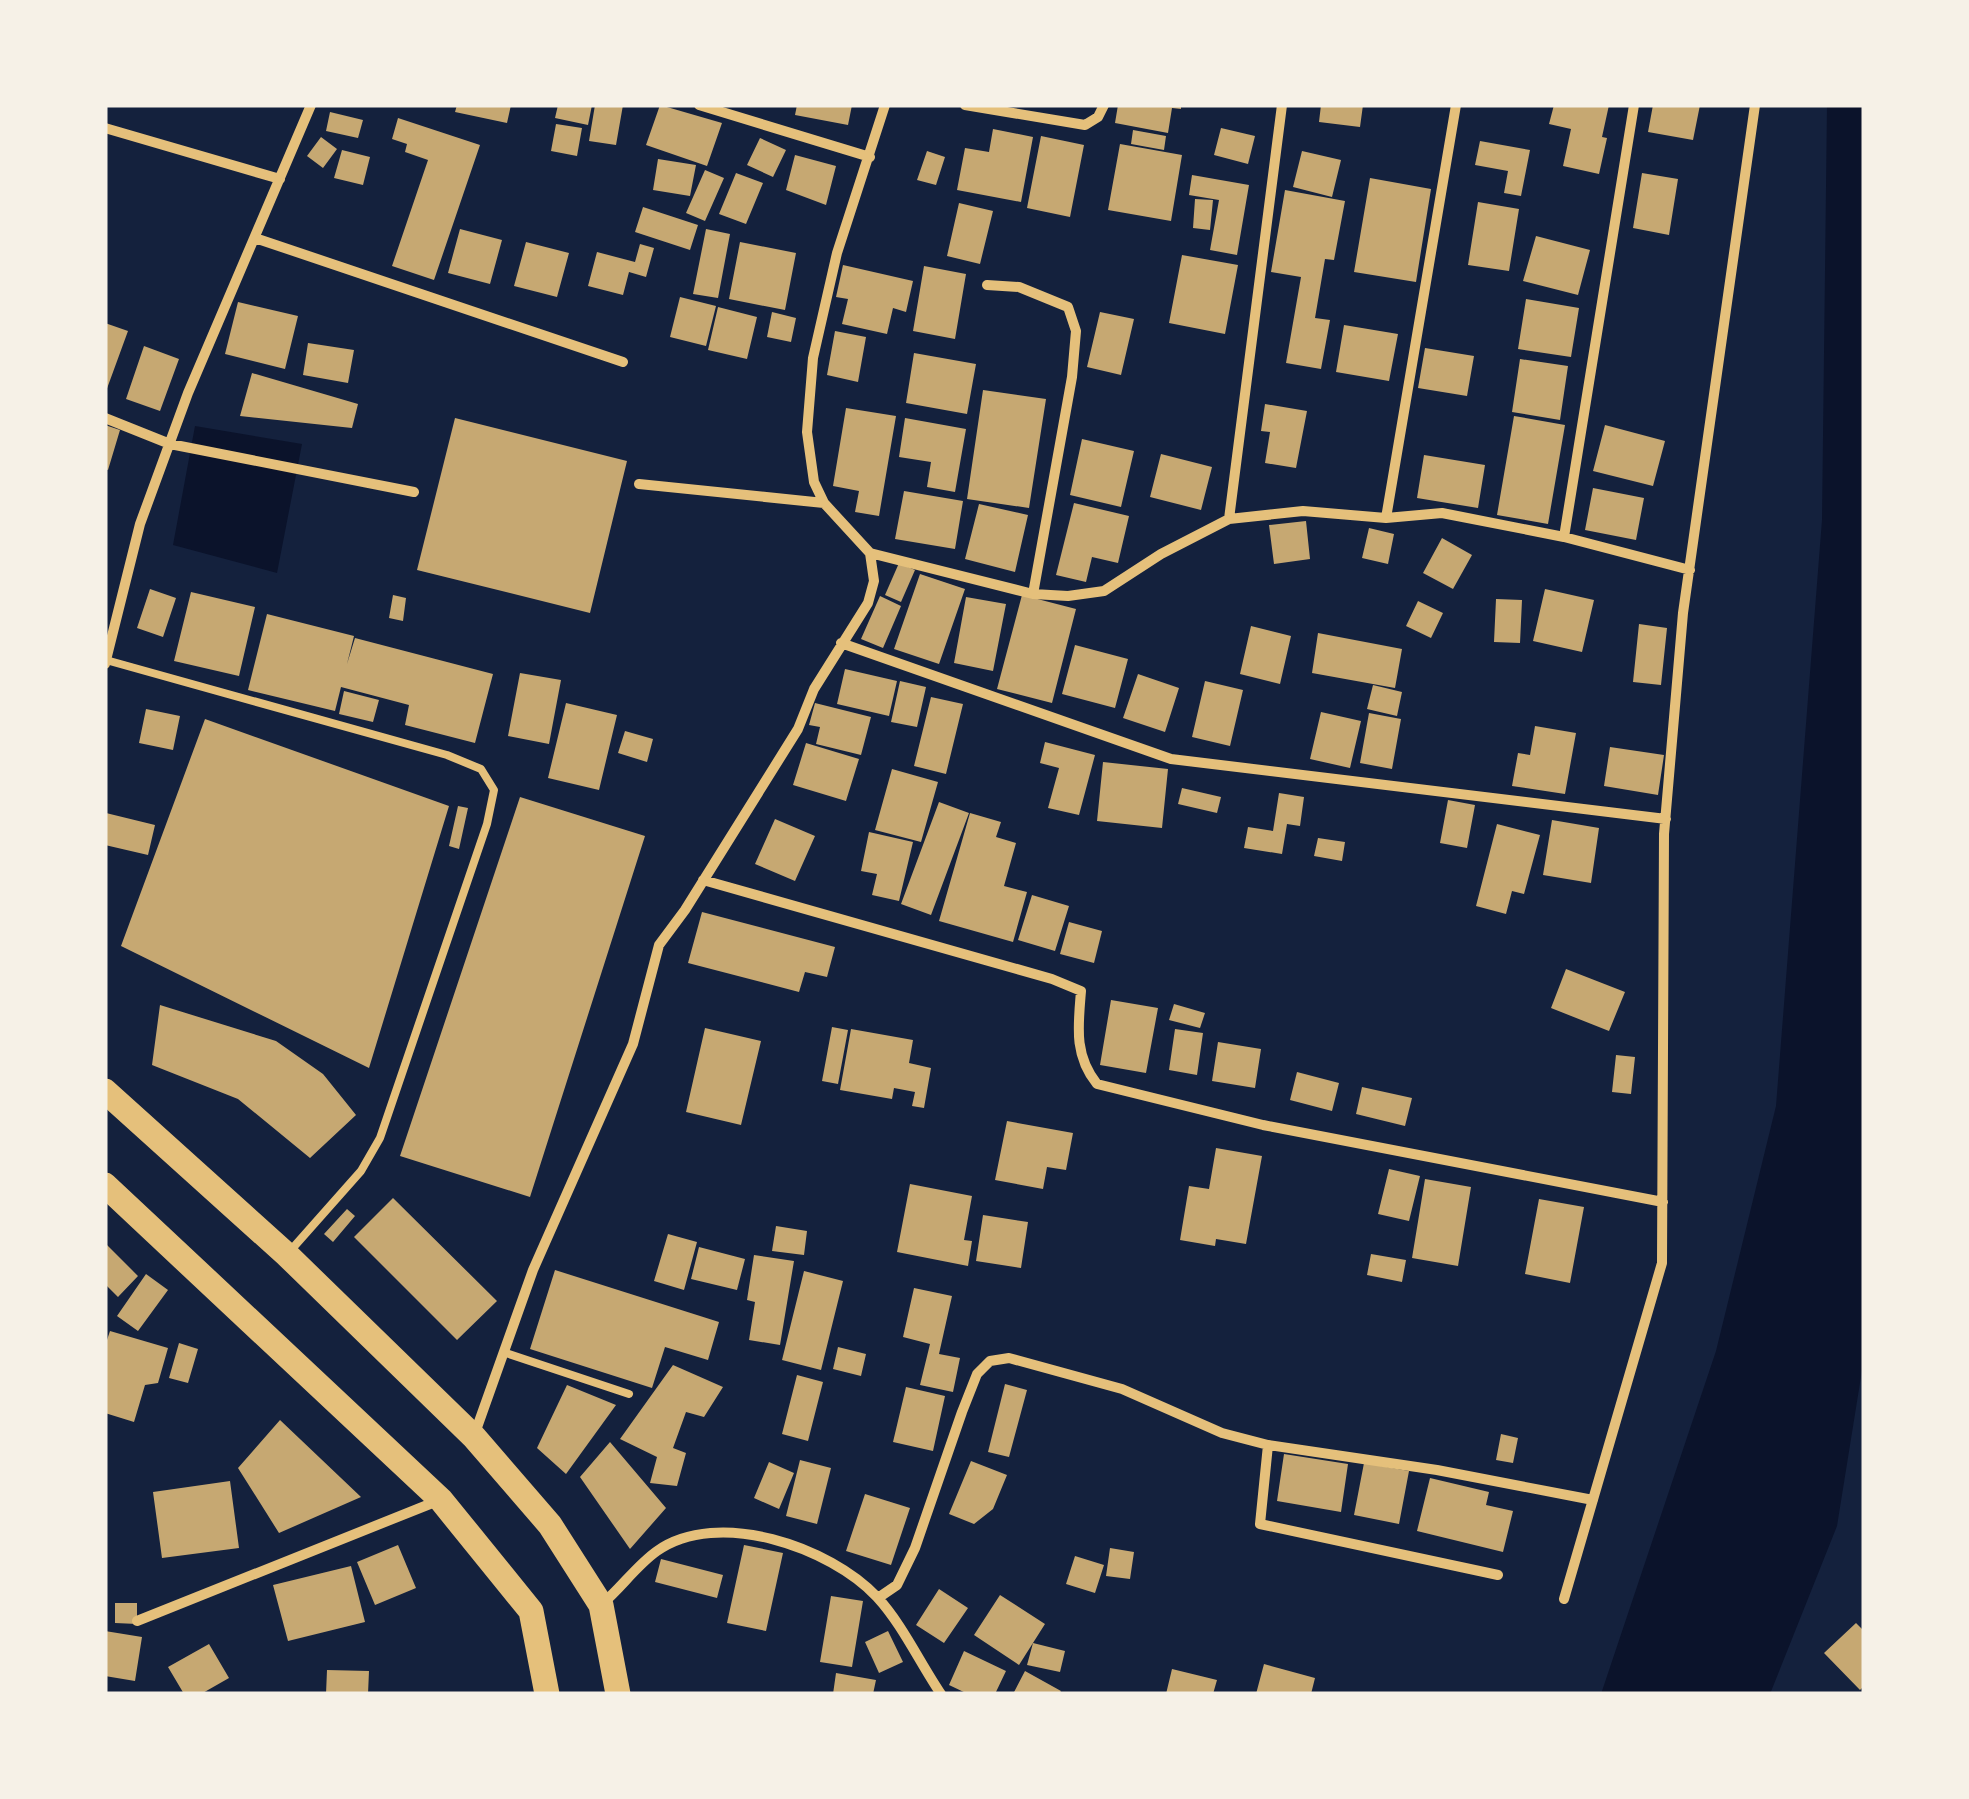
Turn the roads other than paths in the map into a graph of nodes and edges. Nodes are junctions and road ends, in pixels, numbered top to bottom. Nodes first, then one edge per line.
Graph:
1 (312, 105) edge
2 (699, 105) edge
3 (885, 105) edge
4 (965, 105) edge
5 (1104, 105) edge
6 (1282, 105) edge
7 (1456, 105) edge
8 (1634, 105) edge
9 (1755, 105) edge
10 (105, 128) edge
11 (870, 157) junction
12 (280, 179) junction
13 (255, 238) junction
14 (987, 285) dead end
15 (622, 362) dead end
16 (105, 418) edge
17 (170, 444) junction
18 (639, 484) dead end
19 (414, 492) dead end
20 (824, 504) junction
21 (1386, 518) junction
22 (1230, 519) junction
23 (1564, 538) junction
24 (870, 553) junction
25 (1690, 570) junction
26 (1033, 594) junction
27 (841, 643) junction
28 (106, 662) edge
29 (1666, 819) junction
30 (703, 880) junction
31 (105, 1091) edge
32 (105, 1185) edge
33 (1662, 1202) junction
34 (287, 1254) junction
35 (506, 1354) junction
36 (629, 1394) dead end
37 (474, 1437) junction
38 (1268, 1445) junction
39 (441, 1500) junction
40 (1592, 1500) junction
41 (1498, 1575) dead end
42 (878, 1598) junction
43 (1564, 1599) dead end
44 (601, 1605) junction
45 (137, 1620) dead end
46 (543, 1690) edge
47 (618, 1694) edge
48 (940, 1694) edge

1 - 12 street
2 - 11 street
3 - 11 street
4 - 5 street
6 - 22 street
7 - 21 street
8 - 23 street
9 - 25 street
10 - 12 street
11 - 20 street
12 - 13 street
13 - 15 street
13 - 17 street
14 - 26 street
16 - 17 street
17 - 19 street
17 - 28 street
18 - 20 street
20 - 24 street
21 - 22 street
21 - 23 street
22 - 26 street
23 - 25 street
24 - 26 street
24 - 27 street
25 - 29 street
27 - 29 street
27 - 30 street
28 - 34 lane
29 - 33 street
30 - 33 street
30 - 35 street
31 - 34 main road
32 - 39 main road
33 - 40 street
34 - 37 main road
35 - 36 lane
35 - 37 street
37 - 44 main road
38 - 40 street
38 - 41 street
38 - 42 street
39 - 45 street
39 - 46 main road
40 - 43 street
42 - 44 street
42 - 48 street
44 - 47 main road

